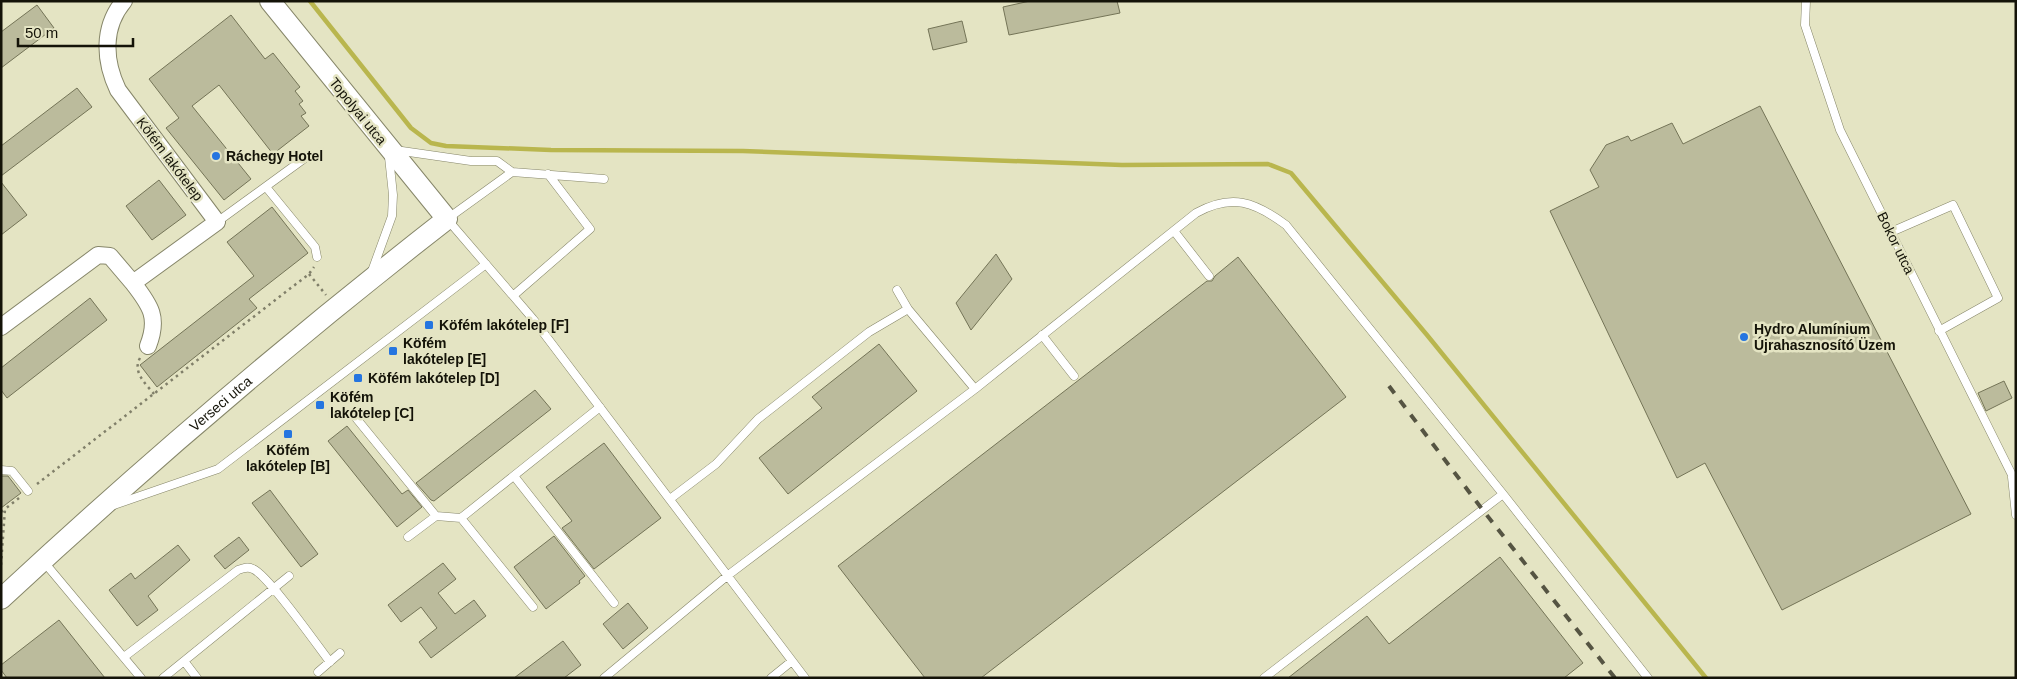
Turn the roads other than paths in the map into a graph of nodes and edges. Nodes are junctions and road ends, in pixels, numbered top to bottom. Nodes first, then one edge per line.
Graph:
1 (124, 1) edge
2 (270, 1) edge
3 (1806, 1) edge
4 (389, 150) junction
5 (306, 158) dead end
6 (512, 172) junction
7 (548, 174) junction
8 (604, 179) dead end
9 (266, 187) junction
10 (447, 219) junction
11 (217, 222) junction
12 (1174, 231) junction
13 (1891, 232) junction
14 (317, 256) road end
15 (486, 264) junction
16 (1208, 276) dead end
17 (369, 280) junction
18 (133, 283) junction
19 (896, 290) dead end
20 (514, 295) junction
21 (908, 309) junction
22 (1, 327) edge
23 (1939, 331) junction
24 (1042, 335) junction
25 (148, 346) road end
26 (1074, 376) dead end
27 (975, 389) junction
28 (600, 406) junction
29 (356, 418) dead end
30 (1, 470) edge
31 (514, 476) junction
32 (2014, 479) edge
33 (28, 491) road end
34 (1503, 494) junction
35 (670, 499) junction
36 (95, 512) junction
37 (2016, 515) edge
38 (436, 516) junction
39 (461, 518) junction
40 (408, 538) dead end
41 (42, 560) junction
42 (289, 576) dead end
43 (727, 576) junction
44 (274, 589) junction
45 (1, 599) edge
46 (614, 602) dead end
47 (533, 607) dead end
48 (340, 653) dead end
49 (124, 657) junction
50 (184, 661) junction
51 (792, 661) junction
52 (330, 662) junction
53 (318, 672) dead end
54 (141, 678) edge
55 (163, 678) edge
56 (196, 678) edge
57 (604, 678) edge
58 (771, 678) edge
59 (805, 678) edge
60 (1264, 678) edge
61 (1648, 678) edge

1 - 11 street, Köfém lakótelep
2 - 4 street, Topolyai utca
3 - 13 lane, Bokor utca
4 - 6 lane
4 - 10 street, Topolyai utca
4 - 17 lane
5 - 9 lane
6 - 7 lane
6 - 10 lane
7 - 8 lane
7 - 20 lane
9 - 11 lane
9 - 14 lane
10 - 15 lane
10 - 17 street, Verseci utca
11 - 18 street
12 - 16 lane
12 - 24 lane
12 - 34 lane
13 - 23 lane, Bokor utca
13 - 23 lane
15 - 20 lane
15 - 36 lane
17 - 36 street, Verseci utca
18 - 22 street
18 - 25 street
19 - 21 lane
20 - 28 lane
21 - 27 lane
21 - 35 lane
23 - 32 lane, Bokor utca
24 - 26 lane
24 - 27 lane
27 - 43 lane
28 - 31 lane
28 - 35 lane
29 - 38 lane
30 - 33 lane
31 - 39 lane
31 - 46 lane
32 - 37 lane
34 - 60 lane
34 - 61 lane
35 - 43 lane
36 - 41 street, Verseci utca
38 - 39 lane
38 - 40 lane
39 - 47 lane
41 - 45 street, Verseci utca
41 - 49 lane
42 - 44 lane
43 - 51 lane
43 - 57 lane
44 - 49 lane
44 - 50 lane
44 - 52 lane
48 - 52 lane
49 - 54 lane
50 - 55 lane
50 - 56 lane
51 - 58 lane
51 - 59 lane
52 - 53 lane

